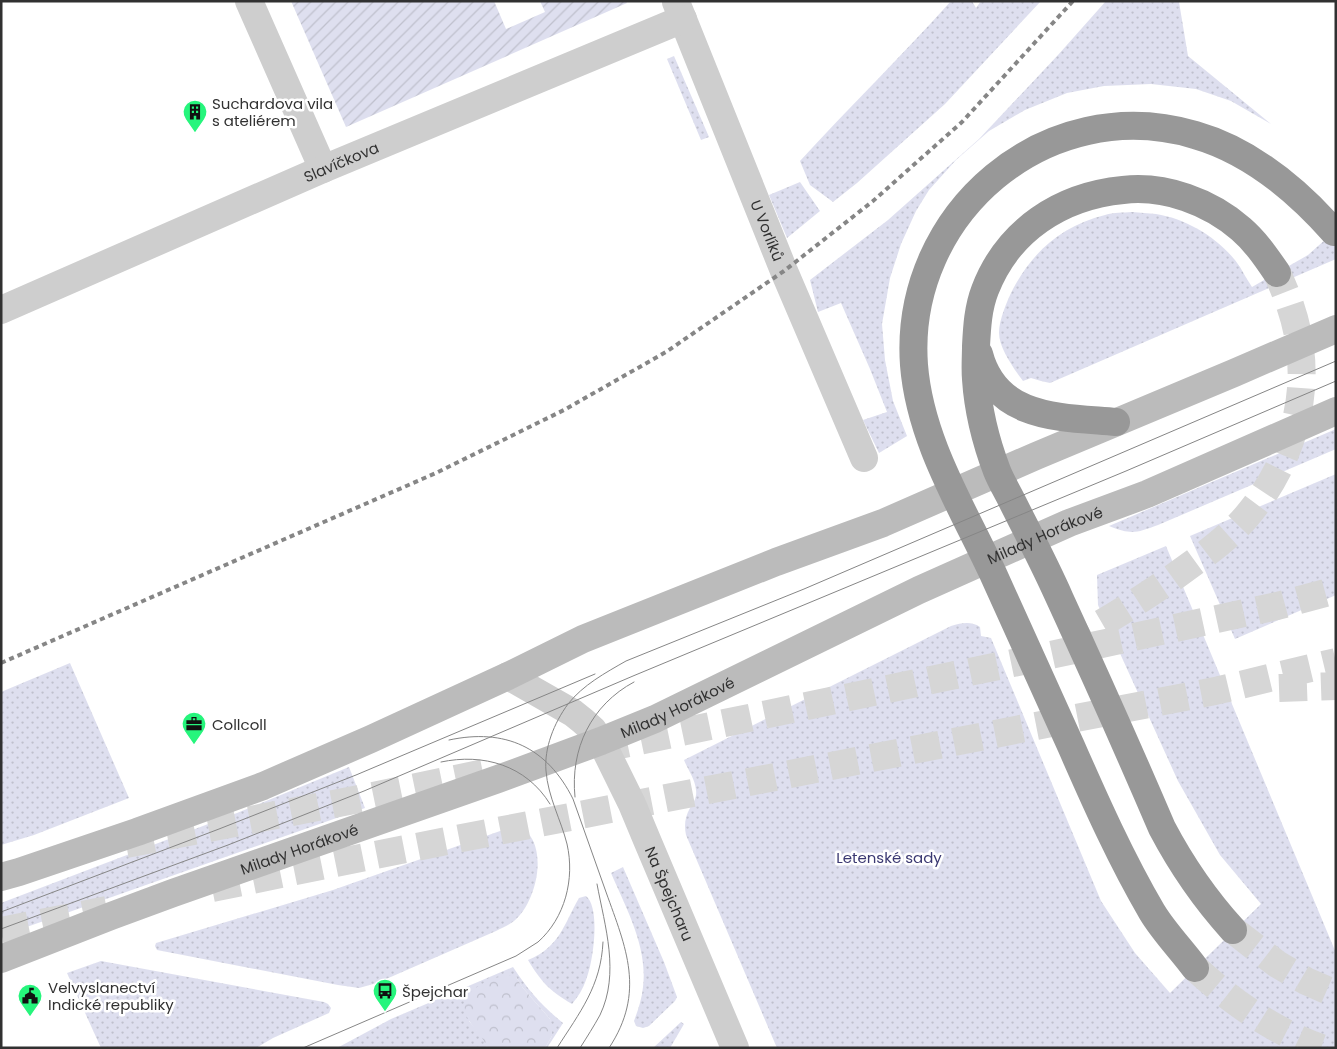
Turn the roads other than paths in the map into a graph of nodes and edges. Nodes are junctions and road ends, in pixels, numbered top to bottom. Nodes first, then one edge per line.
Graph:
1 (249, 1) edge
2 (679, 10) edge
3 (323, 169) junction
4 (1334, 232) dead end
5 (1277, 273) tunnel mouth
6 (1, 310) edge
7 (1336, 329) edge
8 (976, 345) junction
9 (1336, 411) edge
10 (1116, 422) junction
11 (864, 458) dead end
12 (998, 473) junction
13 (953, 493) junction
14 (1031, 540) junction
15 (987, 560) junction
16 (508, 676) junction
17 (601, 741) junction
18 (1, 877) edge
19 (1233, 930) tunnel mouth
20 (1, 959) edge
21 (1195, 968) tunnel mouth
22 (735, 1048) edge

1 - 3 street
2 - 3 street, Slavíčkova
2 - 11 street, U Vorlíků
3 - 6 street, Slavíčkova
4 - 13 highway
5 - 8 highway
7 - 10 main road
8 - 10 highway
8 - 12 highway
9 - 14 main road, Milady Horákové
10 - 12 main road
12 - 13 main road
12 - 14 highway
13 - 15 highway
13 - 16 main road
14 - 15 main road, Milady Horákové
14 - 19 highway
15 - 17 main road, Milady Horákové
15 - 21 highway
16 - 17 street, Na Špejcharu
16 - 18 main road
17 - 20 main road, Milady Horákové
17 - 22 street, Na Špejcharu

